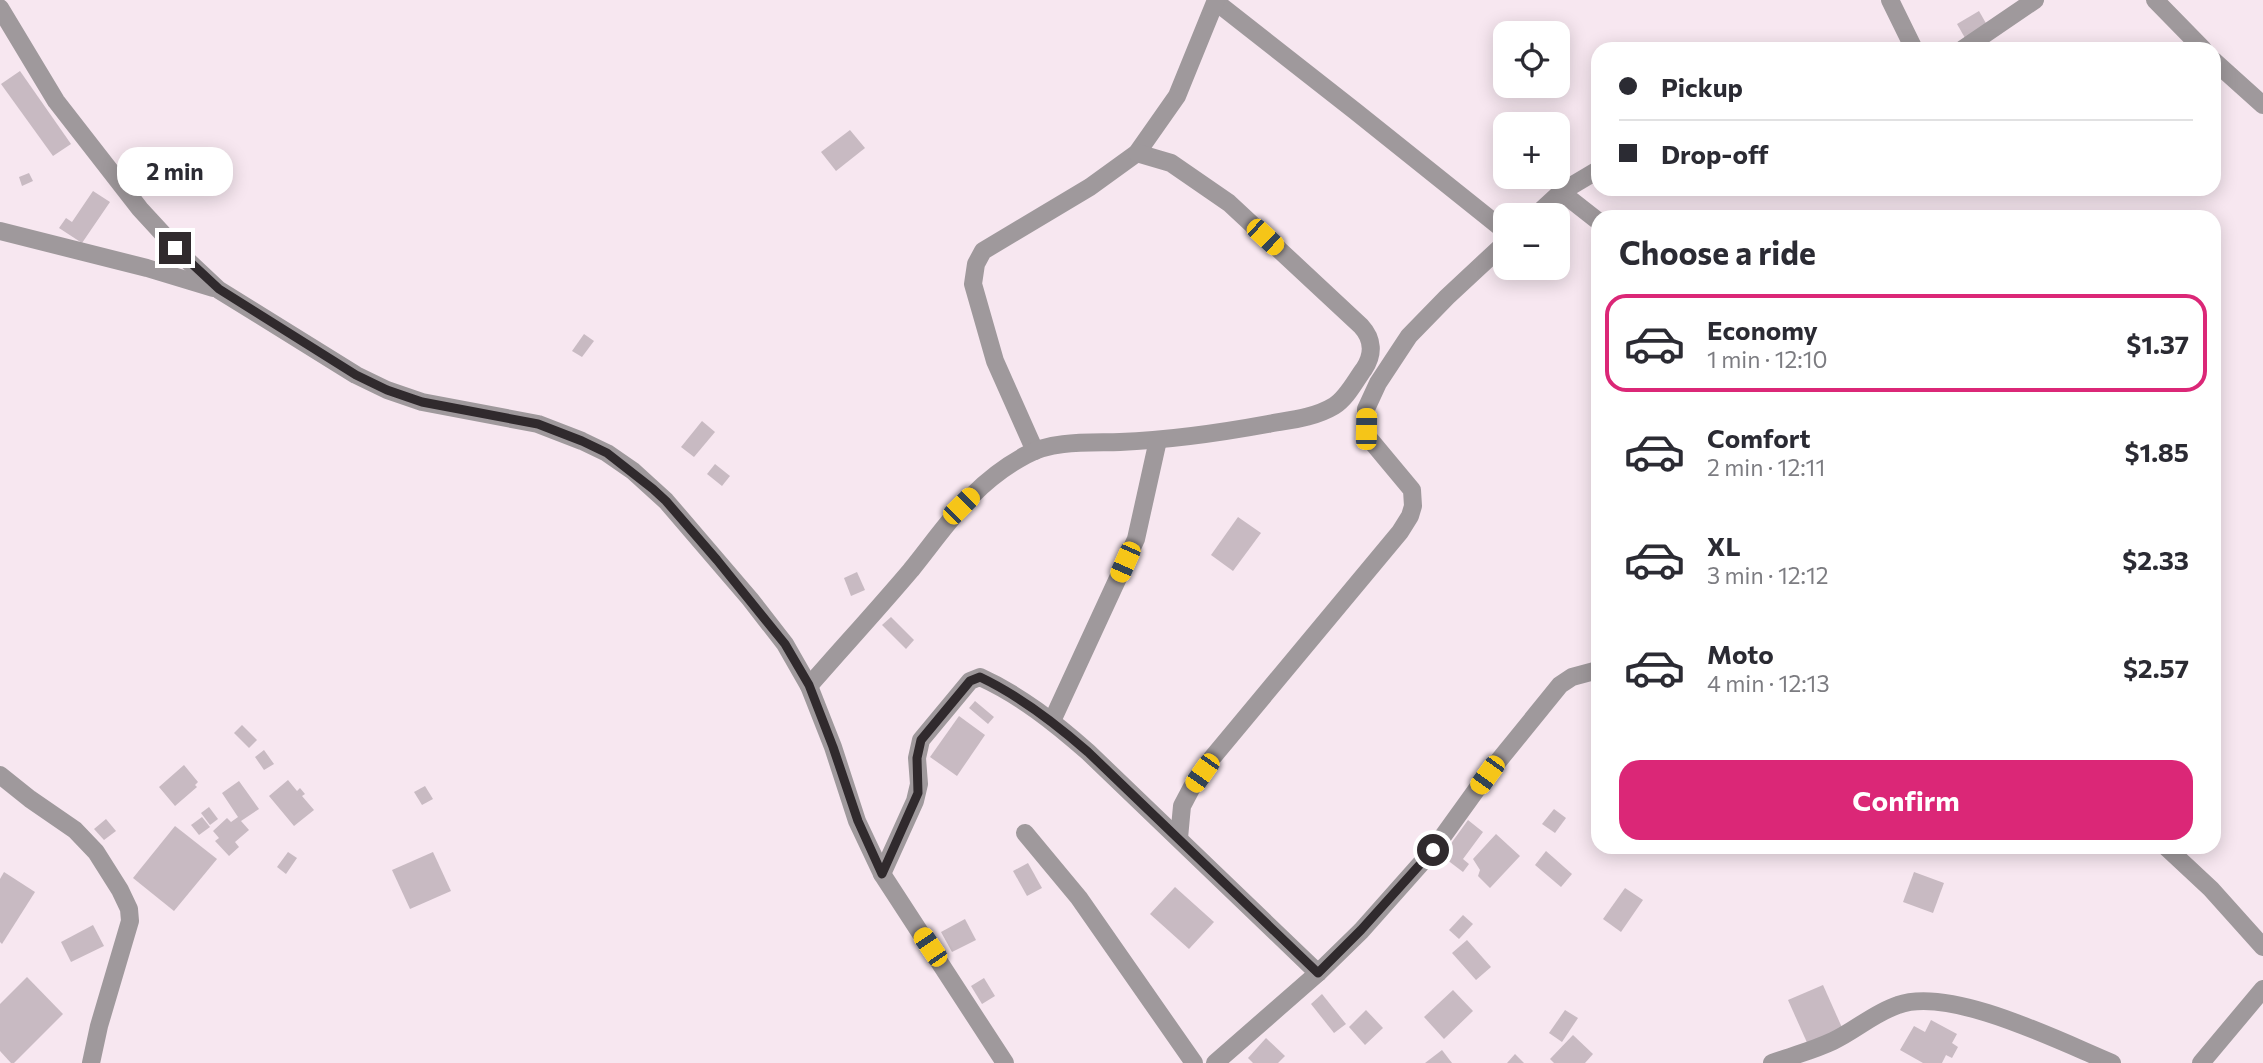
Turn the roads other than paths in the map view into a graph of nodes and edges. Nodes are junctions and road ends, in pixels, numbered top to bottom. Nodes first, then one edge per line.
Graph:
1 (1890, 0) edge
2 (2035, 0) edge
3 (2155, 0) edge
4 (1216, 1) edge
5 (0, 8) edge
6 (1911, 42) edge
7 (1973, 42) edge
8 (2196, 42) edge
9 (2221, 67) edge
10 (2263, 105) edge
11 (1137, 153) junction
12 (1591, 174) edge
13 (1561, 192) junction
14 (1549, 203) edge
15 (1591, 216) edge
16 (1493, 222) edge
17 (0, 231) edge
18 (1493, 254) edge
19 (219, 289) junction
20 (1158, 440) junction
21 (1035, 451) junction
22 (1591, 672) edge
23 (809, 685) junction
24 (1052, 721) junction
25 (0, 775) edge
26 (1025, 833) dead end
27 (1180, 838) junction
28 (2174, 854) edge
29 (882, 874) junction
30 (2263, 947) edge
31 (1318, 973) junction
32 (2263, 989) edge
33 (90, 1063) edge
34 (1005, 1063) edge
35 (1194, 1063) edge
36 (1215, 1063) edge
37 (1772, 1063) edge
38 (2112, 1063) edge
39 (2201, 1063) edge

1 - 6 street
2 - 7 street
3 - 8 street
4 - 11 street
4 - 16 street
5 - 19 street
9 - 10 street
11 - 20 street
11 - 21 street
12 - 13 street
13 - 14 street
13 - 15 street
17 - 19 street
18 - 27 street
19 - 23 street
20 - 21 street
20 - 24 street
21 - 23 street
22 - 31 street
23 - 29 street
24 - 27 street
24 - 29 street
25 - 33 street
26 - 35 street
27 - 31 street
28 - 30 street
29 - 34 street
31 - 36 street
32 - 39 street
37 - 38 street

